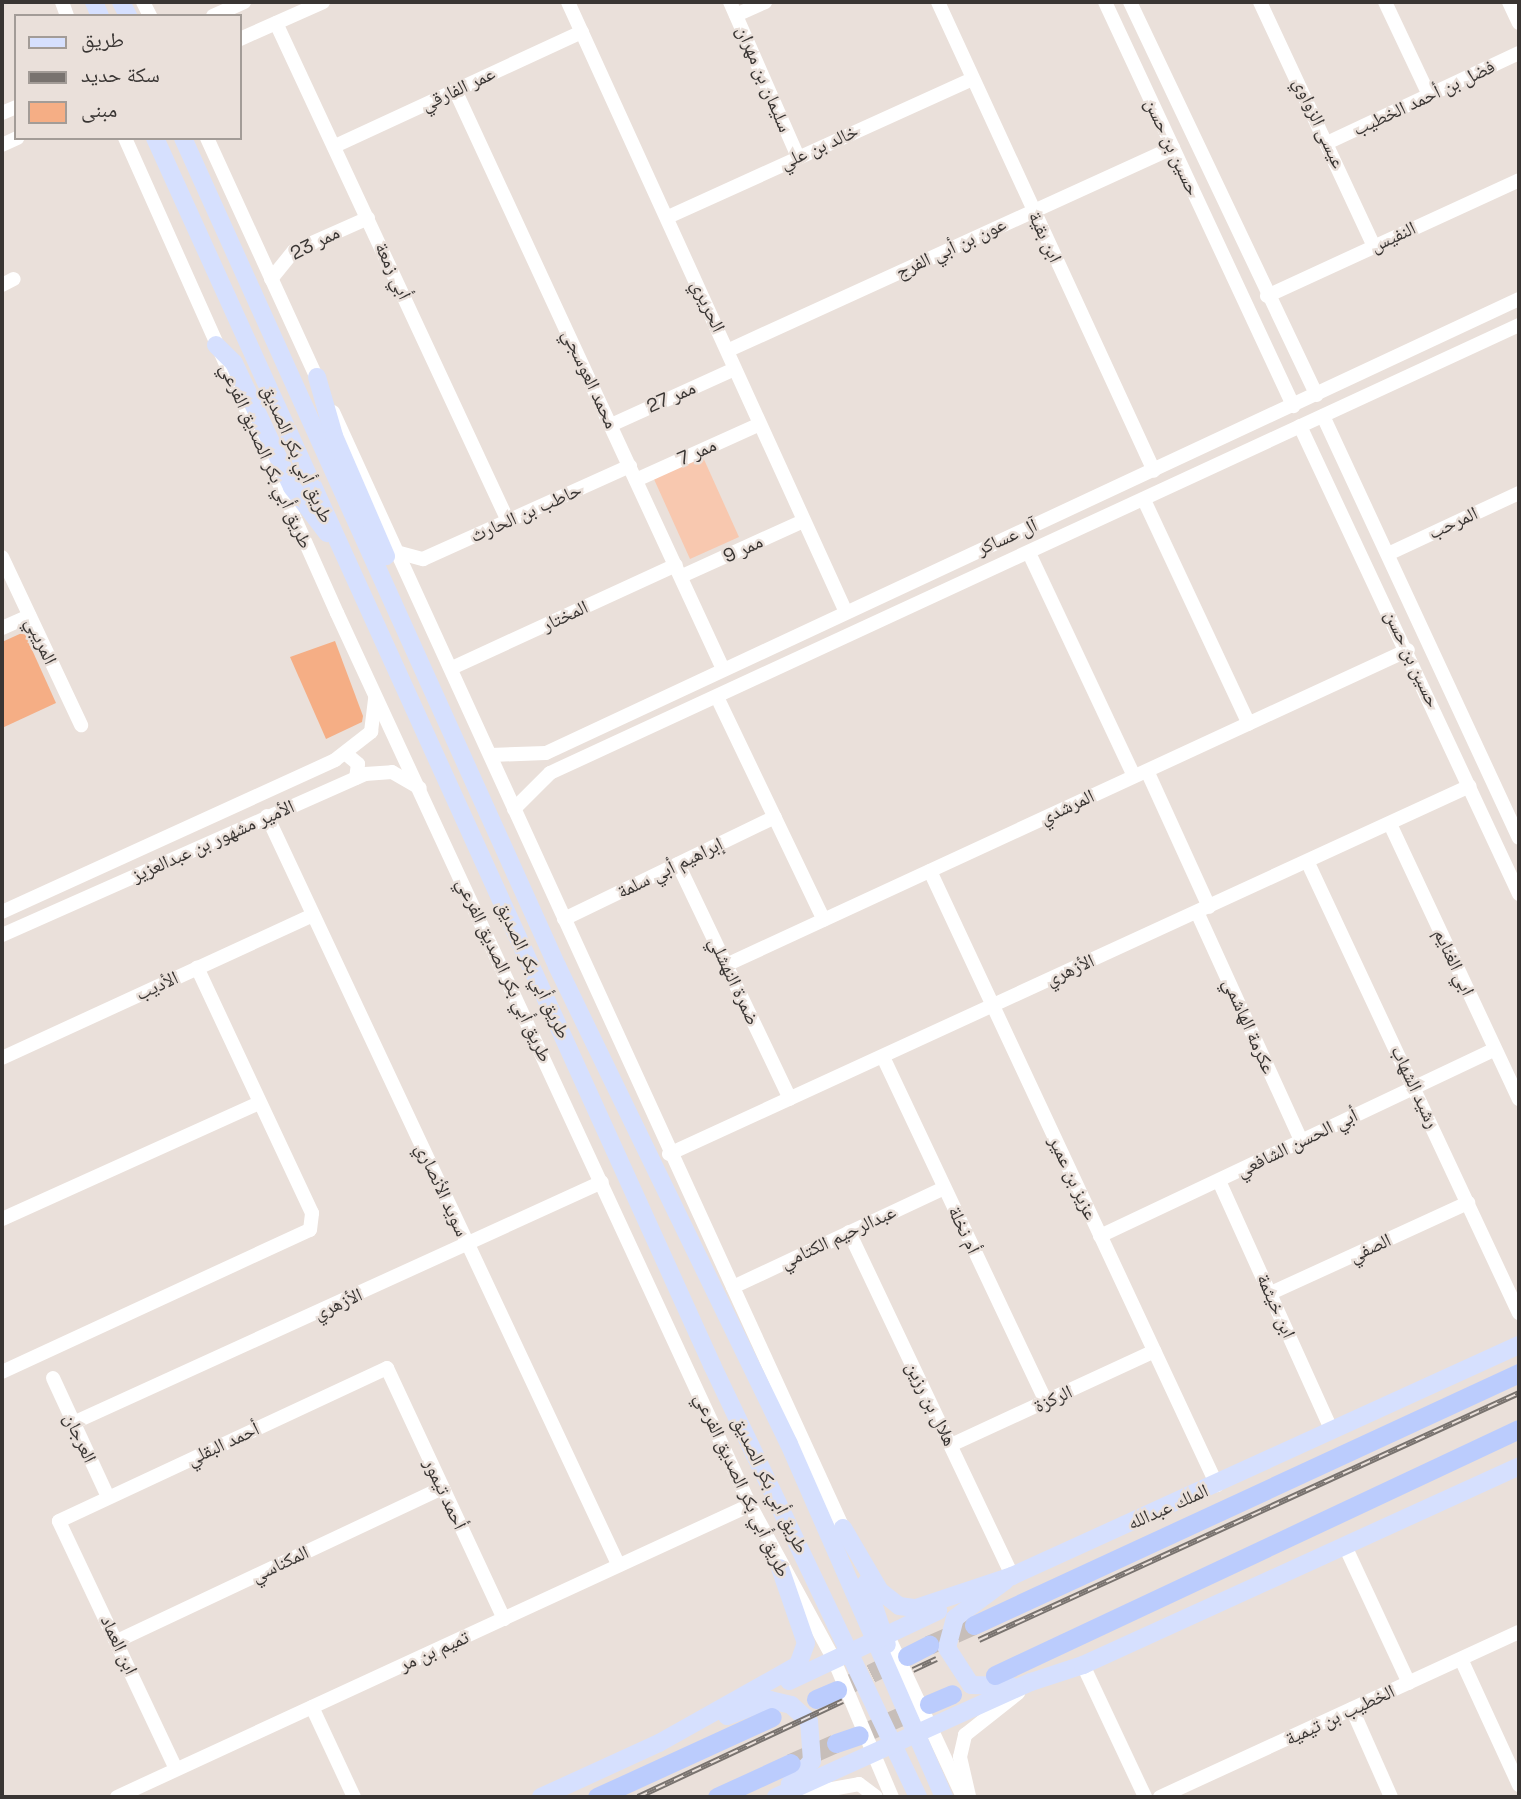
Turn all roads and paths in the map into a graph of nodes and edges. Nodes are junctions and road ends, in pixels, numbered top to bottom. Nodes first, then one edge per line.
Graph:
1 (323, 2) edge
2 (568, 2) edge
3 (765, 2) edge
4 (938, 2) edge
5 (1105, 2) edge
6 (1130, 2) edge
7 (1260, 2) edge
8 (1385, 2) edge
9 (1509, 2) edge
10 (238, 7) edge
11 (733, 8) edge
12 (218, 14) edge
13 (276, 23) junction
14 (1519, 23) edge
15 (582, 32) junction
16 (244, 34) edge
17 (1519, 53) edge
18 (972, 79) junction
19 (455, 90) junction
20 (1429, 95) junction
21 (126, 140) edge
22 (156, 140) edge
23 (184, 140) edge
24 (208, 140) edge
25 (1329, 142) junction
26 (335, 146) junction
27 (1173, 148) junction
28 (798, 157) junction
29 (1519, 180) edge
30 (1033, 211) junction
31 (668, 217) junction
32 (368, 218) junction
33 (1374, 246) junction
34 (271, 279) junction
35 (1267, 296) junction
36 (1519, 299) edge
37 (1519, 325) edge
38 (216, 345) junction
39 (729, 350) junction
40 (732, 370) junction
41 (317, 377) junction
42 (1317, 396) junction
43 (1293, 406) junction
44 (1323, 416) junction
45 (611, 425) junction
46 (758, 425) junction
47 (1300, 426) junction
48 (1340, 455) junction
49 (1320, 465) junction
50 (1154, 471) junction
51 (633, 473) junction
52 (1519, 493) edge
53 (1144, 500) junction
54 (1366, 507) junction
55 (1346, 517) junction
56 (508, 521) junction
57 (803, 521) junction
58 (338, 543) junction
59 (400, 553) junction
60 (1029, 553) junction
61 (1388, 554) junction
62 (2, 557) edge
63 (423, 559) junction
64 (679, 570) junction
65 (414, 584) junction
66 (845, 611) junction
67 (29, 616) junction
68 (400, 616) junction
69 (2, 628) edge
70 (780, 642) junction
71 (1408, 650) junction
72 (791, 663) junction
73 (454, 667) junction
74 (723, 669) junction
75 (375, 693) junction
76 (717, 697) junction
77 (1249, 724) junction
78 (81, 726) dead end
79 (345, 753) junction
80 (545, 753) junction
81 (491, 755) junction
82 (1489, 772) junction
83 (550, 773) junction
84 (1141, 774) junction
85 (356, 778) junction
86 (1469, 784) junction
87 (423, 791) junction
88 (514, 809) junction
89 (267, 816) junction
90 (775, 817) junction
91 (1390, 824) junction
92 (1519, 838) edge
93 (1308, 863) junction
94 (678, 864) junction
95 (929, 871) junction
96 (1519, 894) edge
97 (1203, 910) junction
98 (2, 912) edge
99 (313, 915) junction
100 (564, 919) junction
101 (824, 920) junction
102 (2, 935) edge
103 (726, 965) junction
104 (197, 968) junction
105 (992, 1005) junction
106 (1494, 1050) junction
107 (883, 1057) junction
108 (2, 1058) edge
109 (1415, 1087) junction
110 (790, 1099) junction
111 (1519, 1099) edge
112 (259, 1102) junction
113 (1301, 1140) junction
114 (669, 1154) junction
115 (1219, 1181) junction
116 (602, 1182) junction
117 (944, 1188) junction
118 (1468, 1203) junction
119 (2, 1219) edge
120 (849, 1233) junction
121 (1100, 1236) junction
122 (468, 1245) junction
123 (733, 1287) junction
124 (1271, 1293) junction
125 (1519, 1313) edge
126 (1519, 1345) edge
127 (1154, 1352) junction
128 (387, 1368) joint
129 (2, 1372) edge
130 (1519, 1373) edge
131 (52, 1378) dead end
132 (1046, 1402) junction
133 (73, 1423) junction
134 (1519, 1429) edge
135 (1332, 1431) junction
136 (951, 1445) junction
137 (1519, 1466) edge
138 (1217, 1485) junction
139 (442, 1488) junction
140 (108, 1497) junction
141 (750, 1504) junction
142 (59, 1521) joint
143 (843, 1528) junction
144 (1345, 1546) junction
145 (618, 1564) junction
146 (780, 1568) junction
147 (1012, 1576) junction
148 (504, 1619) junction
149 (974, 1625) tunnel mouth
150 (1519, 1632) edge
151 (887, 1634) junction
152 (117, 1640) junction
153 (929, 1646) tunnel mouth
154 (907, 1656) tunnel mouth
155 (1461, 1659) junction
156 (834, 1660) junction
157 (1083, 1665) junction
158 (995, 1675) dead end
159 (1031, 1682) junction
160 (1409, 1683) junction
161 (837, 1690) tunnel mouth
162 (875, 1690) junction
163 (952, 1694) dead end
164 (816, 1699) dead end
165 (929, 1704) tunnel mouth
166 (312, 1707) junction
167 (889, 1708) junction
168 (1352, 1709) junction
169 (772, 1717) dead end
170 (930, 1728) junction
171 (859, 1735) tunnel mouth
172 (659, 1743) junction
173 (836, 1743) tunnel mouth
174 (876, 1755) junction
175 (792, 1763) tunnel mouth
176 (176, 1769) junction
177 (1518, 1777) edge
178 (117, 1797) edge
179 (354, 1797) edge
180 (541, 1797) edge
181 (597, 1797) edge
182 (717, 1797) edge
183 (770, 1797) edge
184 (776, 1797) edge
185 (789, 1797) edge
186 (876, 1797) edge
187 (892, 1797) edge
188 (918, 1797) edge
189 (944, 1797) edge
190 (963, 1797) edge
191 (970, 1797) edge
192 (1145, 1797) edge
193 (1160, 1797) edge
194 (1391, 1797) edge

1 - 13 street
2 - 15 street, الحريري
3 - 11 street
4 - 18 street, ابن بقية
5 - 27 street, حسين بن حسن
6 - 35 street, حسين بن حسن
7 - 25 street, عيسى الزواوي
8 - 20 street
9 - 14 street
10 - 12 street
11 - 28 street, سليمان بن مهران
13 - 16 street
13 - 26 street, أبي زمعة
15 - 19 street, عمر الفارقي
15 - 31 street, الحريري
17 - 20 street, فضل بن أحمد الخطيب
18 - 28 street, خالد بن علي
18 - 30 street, ابن بقية
19 - 26 street, عمر الفارقي
19 - 45 street, محمد العوسجي
20 - 25 street, فضل بن أحمد الخطيب
21 - 38 street, طريق أبي بكر الصديق الفرعي
22 - 58 main road, طريق أبي بكر الصديق
23 - 68 main road, طريق أبي بكر الصديق
24 - 34 street
25 - 33 street, عيسى الزواوي
26 - 32 street, أبي زمعة
27 - 30 street, عون بن أبي الفرج
27 - 43 street, حسين بن حسن
28 - 31 street, خالد بن علي
29 - 33 street, النفيس
30 - 39 street, عون بن أبي الفرج
30 - 50 street, ابن بقية
31 - 39 street, الحريري
32 - 34 street, ممر 23
32 - 56 street, أبي زمعة
33 - 35 street, النفيس
34 - 41 street
35 - 42 street, حسين بن حسن
36 - 42 street, آل عساكر
37 - 44 street, آل عساكر
38 - 58 main road
38 - 75 street, طريق أبي بكر الصديق الفرعي
39 - 40 street, الحريري
40 - 45 street, ممر 27
40 - 46 street, الحريري
41 - 59 street
41 - 68 main road
42 - 43 street, آل عساكر
43 - 50 street, آل عساكر
44 - 47 street, آل عساكر
44 - 48 street, حسين بن حسن
45 - 51 street, محمد العوسجي
46 - 51 street, ممر 7
46 - 57 street, الحريري
47 - 49 street, حسين بن حسن
47 - 53 street, آل عساكر
48 - 49 street
48 - 54 street, حسين بن حسن
49 - 55 street, حسين بن حسن
50 - 66 street, آل عساكر
51 - 56 street, حاطب بن الحارث
51 - 64 street, محمد العوسجي
52 - 61 street, المرحب
53 - 60 street, آل عساكر
53 - 77 street
54 - 55 street
54 - 61 street, حسين بن حسن
55 - 71 street, حسين بن حسن
56 - 63 street, حاطب بن الحارث
57 - 64 street, ممر 9
57 - 66 street, الحريري
58 - 188 main road, طريق أبي بكر الصديق
59 - 63 street
59 - 65 street
60 - 72 street, آل عساكر
60 - 84 street, عكرمة الهاشمي
61 - 82 street, حسين بن حسن
62 - 67 street, المريبي
63 - 65 street
64 - 73 street, المختار
64 - 74 street, محمد العوسجي
65 - 73 street
66 - 70 street, آل عساكر
67 - 69 street
67 - 78 street, المريبي
68 - 189 main road, طريق أبي بكر الصديق
70 - 72 street
70 - 74 street, آل عساكر
71 - 77 street, المرشدي
71 - 86 street, حسين بن حسن
72 - 76 street, آل عساكر
73 - 81 street
74 - 80 street, آل عساكر
75 - 79 street, الأمير مشهور بن عبدالعزيز
75 - 87 street, طريق أبي بكر الصديق الفرعي
76 - 83 street, آل عساكر
76 - 90 street
77 - 84 street, المرشدي
79 - 85 street
79 - 98 street, الأمير مشهور بن عبدالعزيز
80 - 81 street, آل عساكر
80 - 83 street
81 - 88 street
82 - 86 street, الأزهري
82 - 92 street, حسين بن حسن
83 - 88 street, آل عساكر
84 - 95 street, المرشدي
84 - 97 street, عكرمة الهاشمي
85 - 87 street, الأمير مشهور بن عبدالعزيز
85 - 89 street, الأمير مشهور بن عبدالعزيز
86 - 91 street, الأزهري
86 - 96 street, حسين بن حسن
87 - 116 street, طريق أبي بكر الصديق الفرعي
88 - 100 street
89 - 99 street, سويد الأنصاري
89 - 102 street, الأمير مشهور بن عبدالعزيز
90 - 94 street, إبراهيم أبي سلمة
90 - 101 street
91 - 93 street, الأزهري
91 - 106 street, ابي الغنايم
93 - 97 street, الأزهري
93 - 109 street, رشيد الشهاب
94 - 100 street, إبراهيم أبي سلمة
94 - 103 street, ضمرة النهشلي
95 - 101 street, المرشدي
95 - 105 street, عزيز بن عمير
97 - 105 street, الأزهري
97 - 113 street, عكرمة الهاشمي
99 - 104 street, الأديب
99 - 122 street, سويد الأنصاري
100 - 114 street
101 - 103 street, المرشدي
103 - 110 street, ضمرة النهشلي
104 - 108 street, الأديب
104 - 112 street
105 - 107 street, الأزهري
105 - 121 street, عزيز بن عمير
106 - 109 street, أبي الحسن الشافعي
106 - 111 street, ابي الغنايم
107 - 110 street, الأزهري
107 - 117 street, أم نخلة
109 - 113 street, أبي الحسن الشافعي
109 - 118 street, رشيد الشهاب
110 - 114 street, الأزهري
112 - 119 street
112 - 129 street
113 - 115 street, أبي الحسن الشافعي
114 - 123 street
115 - 121 street, أبي الحسن الشافعي
115 - 124 street, ابن خيثمة
116 - 122 street, الأزهري
116 - 141 street, طريق أبي بكر الصديق الفرعي
117 - 120 street, عبدالرحيم الكتامي
117 - 132 street, أم نخلة
118 - 124 street, الصفي
118 - 125 street, رشيد الشهاب
120 - 123 street, عبدالرحيم الكتامي
120 - 136 street, هلال بن رزين
121 - 127 street, عزيز بن عمير
122 - 133 street, الأزهري
122 - 145 street, سويد الأنصاري
123 - 143 street
124 - 135 street, ابن خيثمة
126 - 135 main road, الملك عبدالله
127 - 132 street, الركزة
127 - 138 street, عزيز بن عمير
128 - 139 street, أحمد تيمور
128 - 140 street, أحمد البقلي
130 - 149 highway, الملك عبدالله
131 - 133 street, العرجان
132 - 136 street, الركزة
133 - 140 street, العرجان
134 - 158 highway
135 - 138 main road, الملك عبدالله
136 - 147 street, هلال بن رزين
137 - 144 main road
138 - 147 main road, الملك عبدالله
139 - 148 street, أحمد تيمور
139 - 152 street, المكناسي
140 - 142 street, أحمد البقلي
141 - 145 street, تميم بن مر
141 - 146 street, طريق أبي بكر الصديق الفرعي
142 - 152 street, ابن العماد
143 - 147 main road, الملك عبدالله
143 - 151 main road
144 - 157 main road
144 - 160 street
145 - 148 street, تميم بن مر
146 - 156 street, طريق أبي بكر الصديق الفرعي
146 - 172 main road
147 - 151 main road
147 - 159 main road
148 - 166 street, تميم بن مر
150 - 155 street, الخطيب بن تيمية
151 - 156 main road
151 - 162 main road
151 - 167 main road
151 - 170 street
152 - 176 street, ابن العماد
153 - 154 highway
155 - 160 street, الخطيب بن تيمية
155 - 177 street
156 - 162 main road
156 - 172 main road
156 - 174 street, طريق أبي بكر الصديق الفرعي
157 - 159 main road
157 - 192 street
159 - 170 main road
159 - 191 street
160 - 168 street, الخطيب بن تيمية
161 - 164 highway
162 - 167 main road
162 - 174 main road
163 - 165 highway
166 - 176 street, تميم بن مر
166 - 179 street
167 - 170 main road
167 - 174 main road
168 - 193 street, الخطيب بن تيمية
168 - 194 street
169 - 181 highway
170 - 174 main road
170 - 190 street
171 - 173 highway
172 - 180 main road
172 - 183 main road
174 - 184 main road
174 - 187 street, طريق أبي بكر الصديق الفرعي
175 - 182 highway
176 - 178 street, تميم بن مر
185 - 186 street

